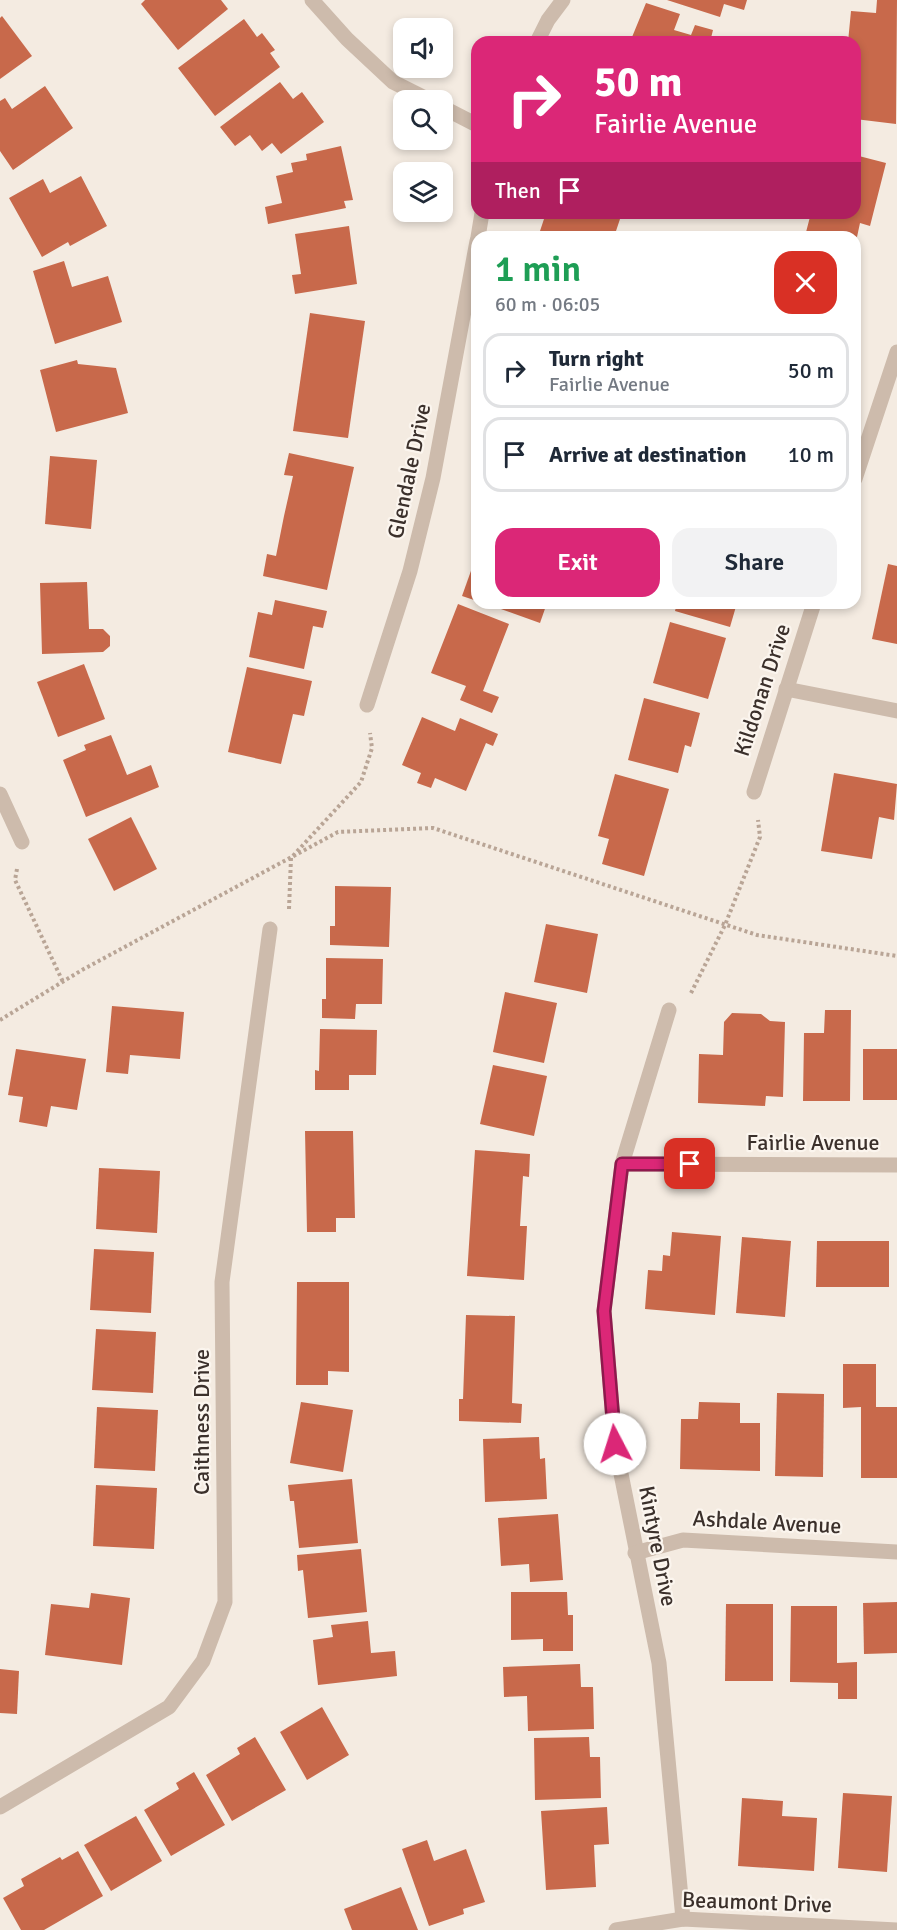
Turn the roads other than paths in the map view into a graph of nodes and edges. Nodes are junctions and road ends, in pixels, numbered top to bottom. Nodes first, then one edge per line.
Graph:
1 (312, 0) edge
2 (563, 0) edge
3 (540, 36) edge
4 (409, 90) edge
5 (453, 113) edge
6 (471, 122) edge
7 (471, 272) edge
8 (897, 353) edge
9 (861, 461) edge
10 (812, 609) edge
11 (786, 689) junction
12 (367, 705) road end
13 (897, 711) edge
14 (754, 792) road end
15 (0, 794) edge
16 (22, 842) road end
17 (270, 929) road end
18 (669, 1010) road end
19 (622, 1164) junction
20 (897, 1165) edge
21 (897, 1552) edge
22 (635, 1553) junction
23 (0, 1807) edge
24 (683, 1919) junction
25 (616, 1930) edge
26 (897, 1930) edge

1 - 4 street
2 - 3 street
5 - 6 street
7 - 12 street, Glendale Drive
8 - 9 street
10 - 11 street, Kildonan Drive
11 - 13 street
11 - 14 street, Kildonan Drive
15 - 16 street
17 - 23 street, Caithness Drive
18 - 19 street, Kintyre Drive
19 - 20 street, Fairlie Avenue
19 - 22 street, Kintyre Drive
21 - 22 street, Ashdale Avenue
22 - 24 street, Kintyre Drive
24 - 25 street, Beaumont Drive
24 - 26 street, Beaumont Drive

